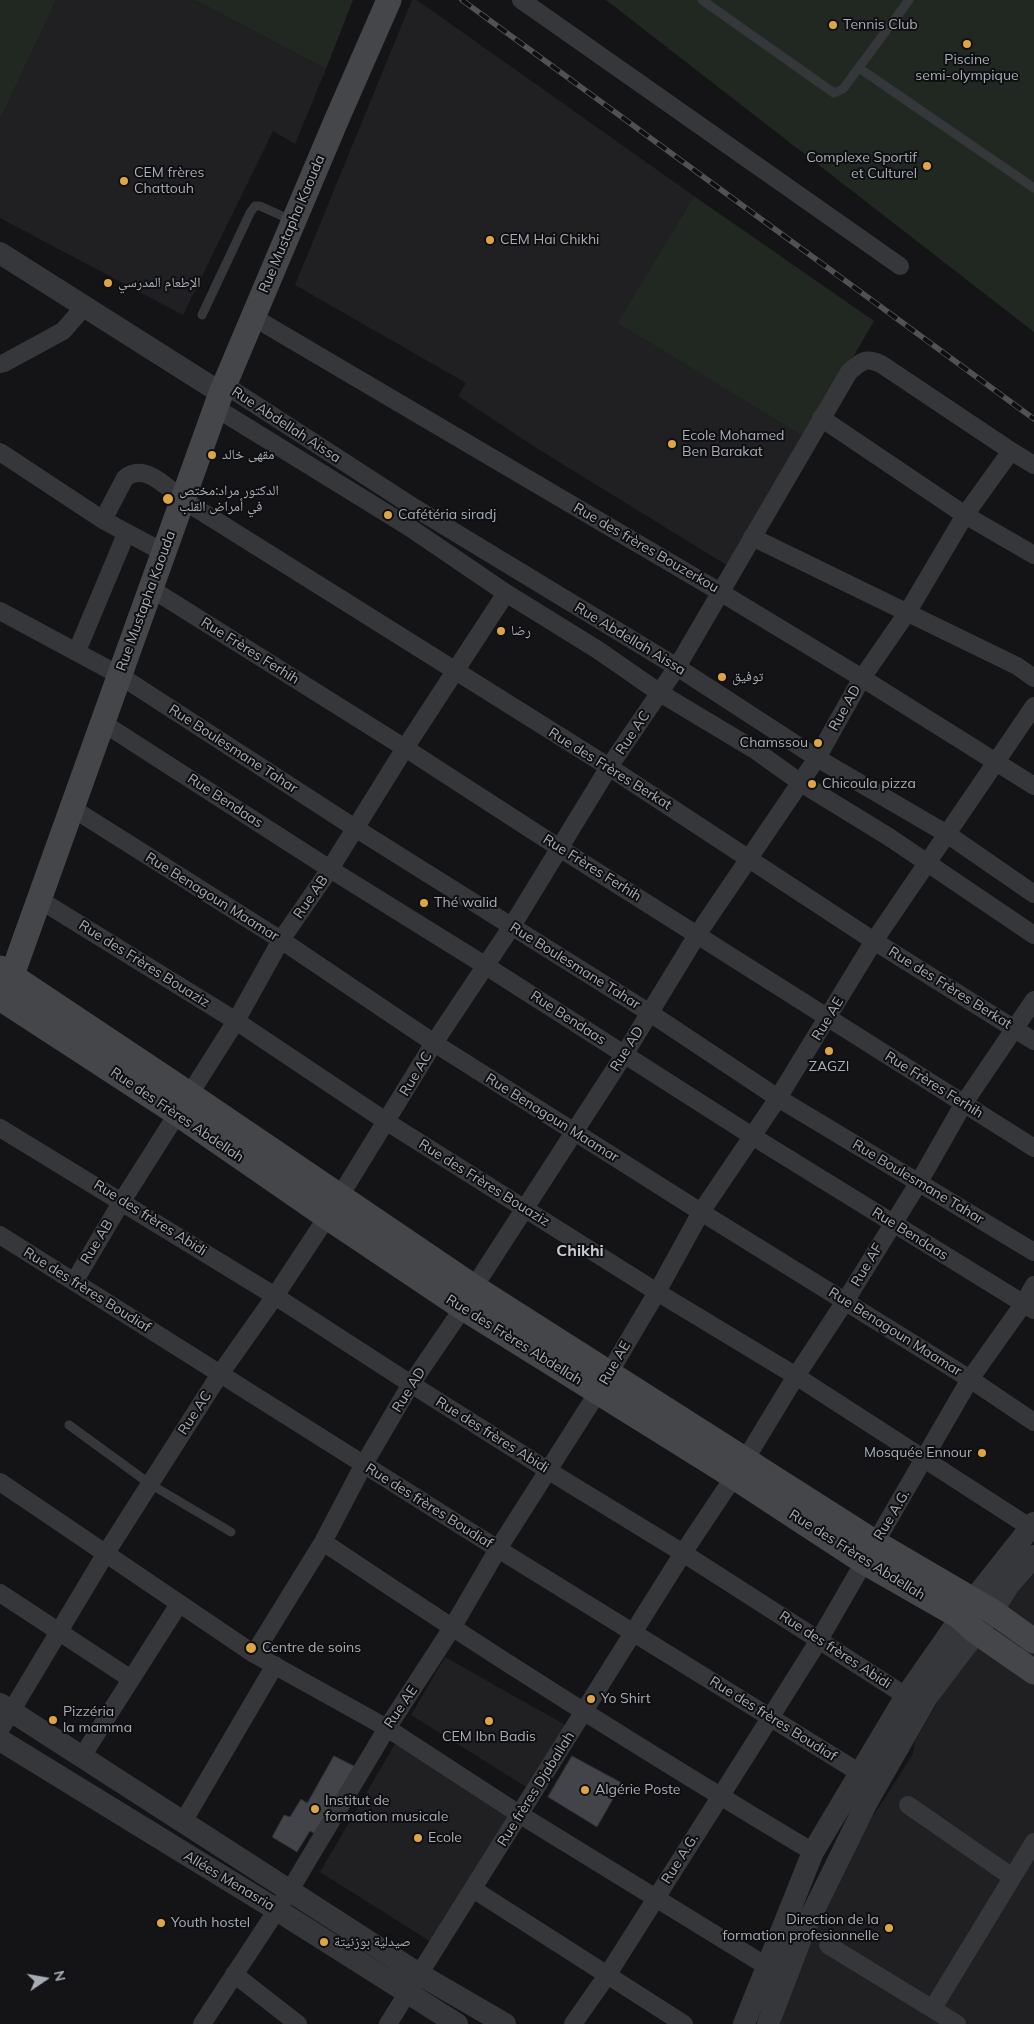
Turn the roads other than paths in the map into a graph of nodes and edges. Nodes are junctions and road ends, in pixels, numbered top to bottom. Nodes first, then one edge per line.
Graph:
1 (389, 0) edge
2 (521, 0) edge
3 (702, 0) edge
4 (910, 0) edge
5 (859, 68) junction
6 (1034, 188) edge
7 (293, 221) junction
8 (0, 253) edge
9 (900, 266) dead end
10 (85, 306) junction
11 (202, 315) dead end
12 (253, 317) junction
13 (0, 364) edge
14 (221, 395) junction
15 (821, 418) junction
16 (0, 452) edge
17 (1011, 452) junction
18 (1034, 465) edge
19 (183, 500) junction
20 (965, 515) junction
21 (103, 520) junction
22 (126, 534) junction
23 (752, 537) junction
24 (163, 552) junction
25 (1034, 555) edge
26 (150, 588) junction
27 (720, 592) junction
28 (506, 593) junction
29 (0, 611) edge
30 (907, 613) junction
31 (77, 651) junction
32 (677, 667) junction
33 (1025, 667) edge
34 (456, 672) junction
35 (119, 675) junction
36 (862, 678) junction
37 (1034, 678) edge
38 (660, 693) junction
39 (1034, 706) edge
40 (103, 722) junction
41 (405, 748) junction
42 (817, 758) junction
43 (996, 762) junction
44 (609, 768) junction
45 (801, 783) junction
46 (1034, 786) edge
47 (72, 808) junction
48 (355, 828) junction
49 (947, 834) junction
50 (561, 849) junction
51 (748, 858) junction
52 (927, 863) junction
53 (330, 869) junction
54 (1034, 894) edge
55 (40, 900) junction
56 (512, 926) junction
57 (697, 935) junction
58 (1034, 935) edge
59 (281, 940) junction
60 (874, 941) junction
61 (486, 966) junction
62 (6, 972) edge
63 (1034, 1000) edge
64 (2, 1005) edge
65 (650, 1013) junction
66 (828, 1019) junction
67 (236, 1021) junction
68 (1015, 1029) junction
69 (1034, 1041) edge
70 (434, 1043) junction
71 (624, 1055) junction
72 (778, 1098) junction
73 (184, 1104) junction
74 (964, 1104) junction
75 (387, 1122) junction
76 (0, 1128) edge
77 (574, 1132) junction
78 (752, 1136) junction
79 (1034, 1148) edge
80 (918, 1182) junction
81 (122, 1201) junction
82 (333, 1207) junction
83 (525, 1209) junction
84 (701, 1212) junction
85 (893, 1223) junction
86 (0, 1235) edge
87 (1034, 1252) edge
88 (74, 1282) junction
89 (1034, 1285) edge
90 (657, 1292) junction
91 (275, 1296) junction
92 (469, 1298) junction
93 (846, 1300) junction
94 (1029, 1307) edge
95 (220, 1374) junction
96 (796, 1376) junction
97 (970, 1379) junction
98 (603, 1382) junction
99 (411, 1384) junction
100 (1034, 1422) edge
101 (69, 1425) dead end
102 (925, 1459) junction
103 (364, 1464) junction
104 (739, 1468) junction
105 (548, 1471) junction
106 (0, 1482) edge
107 (150, 1484) junction
108 (1032, 1526) edge
109 (231, 1532) dead end
110 (323, 1542) junction
111 (498, 1549) junction
112 (106, 1553) junction
113 (683, 1553) junction
114 (870, 1553) junction
115 (1034, 1556) edge
116 (0, 1592) edge
117 (179, 1604) junction
118 (975, 1615) junction
119 (452, 1628) junction
120 (59, 1631) junction
121 (633, 1633) junction
122 (819, 1640) junction
123 (1034, 1641) edge
124 (254, 1654) junction
125 (275, 1665) junction
126 (1034, 1672) edge
127 (131, 1680) junction
128 (906, 1696) junction
129 (584, 1712) junction
130 (4, 1715) edge
131 (770, 1718) junction
132 (387, 1728) junction
133 (0, 1740) edge
134 (81, 1758) junction
135 (860, 1773) junction
136 (719, 1796) junction
137 (908, 1805) dead end
138 (519, 1814) junction
139 (183, 1822) junction
140 (1034, 1842) edge
141 (814, 1852) junction
142 (1012, 1876) junction
143 (472, 1889) junction
144 (290, 1890) junction
145 (656, 1898) junction
146 (277, 1910) junction
147 (828, 1945) dead end
148 (768, 1967) junction
149 (234, 1974) junction
150 (419, 1974) junction
151 (608, 1974) junction
152 (408, 1993) junction
153 (933, 2008) junction
154 (202, 2024) edge
155 (298, 2024) edge
156 (388, 2024) edge
157 (457, 2024) edge
158 (505, 2024) edge
159 (573, 2024) edge
160 (684, 2024) edge
161 (744, 2024) edge
162 (768, 2024) edge
163 (957, 2024) edge

1 - 7 main road, Rue Mustapha Kaouda
2 - 9 street
3 - 5 lane
4 - 5 lane
5 - 6 lane
7 - 11 lane
7 - 12 main road, Rue Mustapha Kaouda
8 - 10 street
10 - 13 street
10 - 14 street
12 - 14 main road, Rue Mustapha Kaouda
12 - 27 street, Rue des frères Bouzerkou
14 - 19 main road, Rue Mustapha Kaouda
14 - 28 street
14 - 32 street, Rue Abdellah Aissa
15 - 17 street, Rue AC
15 - 20 street
15 - 23 street, Rue AC
16 - 21 street
17 - 18 street
17 - 20 street, Rue AD
19 - 21 street, Rue des Frères Berkat
19 - 24 main road, Rue Mustapha Kaouda
19 - 34 street, Rue des Frères Berkat
20 - 25 street
20 - 30 street, Rue AD
21 - 22 street
22 - 24 street
22 - 31 street
23 - 27 street, Rue AC
23 - 30 street
24 - 26 main road, Rue Mustapha Kaouda
26 - 35 main road, Rue Mustapha Kaouda
26 - 41 street, Rue Frères Ferhih
27 - 32 street, Rue AC
27 - 36 street, Rue des frères Bouzerkou
28 - 34 street, Rue AB
28 - 38 street
29 - 31 street, Rue Boulesmane Tahar
30 - 33 street
30 - 36 street, Rue AD
31 - 35 street, Rue Boulesmane Tahar
32 - 38 street, Rue AC
32 - 42 street, Rue Abdellah Aissa
33 - 37 street
34 - 41 street, Rue AB
34 - 44 street, Rue des Frères Berkat
35 - 40 main road, Rue Mustapha Kaouda
35 - 48 street, Rue Boulesmane Tahar
36 - 42 street, Rue AD
36 - 43 street, Rue des frères Bouzerkou
38 - 44 street, Rue AC
38 - 45 street
39 - 43 street, Rue AE
40 - 47 main road, Rue Mustapha Kaouda
40 - 53 street, Rue Bendaas
41 - 48 street, Rue AB
41 - 50 street, Rue Frères Ferhih
42 - 45 street, Rue AD
42 - 49 street, Rue Abdellah Aissa
43 - 46 street, Rue des frères Bouzerkou
43 - 49 street, Rue AE
44 - 50 street, Rue AC
44 - 51 street, Rue des Frères Berkat
45 - 51 street, Rue AD
45 - 52 street
47 - 55 main road, Rue Mustapha Kaouda
47 - 59 street, Rue Benagoun Maamar
48 - 53 street, Rue AB
48 - 56 street, Rue Boulesmane Tahar
49 - 52 street, Rue AE
49 - 54 street, Rue Abdellah Aissa
50 - 56 street, Rue AC
50 - 57 street, Rue Frères Ferhih
51 - 57 street, Rue AD
51 - 60 street, Rue des Frères Berkat
52 - 58 street
52 - 60 street, Rue AE
53 - 59 street, Rue AB
53 - 61 street, Rue Bendaas
55 - 62 main road, Rue Mustapha Kaouda
55 - 67 street, Rue des Frères Bouaziz
56 - 61 street, Rue AC
56 - 65 street, Rue Boulesmane Tahar
57 - 65 street, Rue AD
57 - 66 street, Rue Frères Ferhih
59 - 67 street, Rue AB
59 - 70 street, Rue Benagoun Maamar
60 - 66 street, Rue AE
60 - 68 street, Rue des Frères Berkat
61 - 70 street, Rue AC
61 - 71 street, Rue Bendaas
62 - 64 main road, Rue Mustapha Kaouda
62 - 73 main road, Rue des Frères Abdellah
63 - 68 street, Rue AF
64 - 73 main road, Rue des Frères Abdellah
65 - 71 street, Rue AD
65 - 72 street, Rue Boulesmane Tahar
66 - 72 street, Rue AE
66 - 74 street, Rue Frères Ferhih
67 - 73 street, Rue AB
67 - 75 street, Rue des Frères Bouaziz
68 - 69 street, Rue des Frères Berkat
68 - 74 street, Rue AF
70 - 75 street, Rue AC
70 - 77 street, Rue Benagoun Maamar
71 - 77 street, Rue AD
71 - 78 street, Rue Bendaas
72 - 78 street, Rue AE
72 - 80 street, Rue Boulesmane Tahar
73 - 81 street, Rue AB
73 - 82 main road, Rue des Frères Abdellah
74 - 79 street, Rue Frères Ferhih
74 - 80 street, Rue AF
75 - 82 street, Rue AC
75 - 83 street, Rue des Frères Bouaziz
76 - 81 street, Rue des frères Abidi
77 - 83 street, Rue AD
77 - 84 street, Rue Benagoun Maamar
78 - 84 street, Rue AE
78 - 85 street, Rue Bendaas
80 - 85 street, Rue AF
80 - 87 street, Rue Boulesmane Tahar
81 - 88 street, Rue AB
81 - 91 street, Rue des frères Abidi
82 - 91 street, Rue AC
82 - 92 main road, Rue des Frères Abdellah
83 - 90 street, Rue des Frères Bouaziz
83 - 92 street, Rue AD
84 - 90 street, Rue AE
84 - 93 street, Rue Benagoun Maamar
85 - 93 street, Rue AF
85 - 94 street, Rue Bendaas
86 - 88 street, Rue des frères Boudiaf
88 - 95 street, Rue des frères Boudiaf
89 - 94 street, Rue A.G.
90 - 96 street, Rue des Frères Bouaziz
90 - 98 street, Rue AE
91 - 95 street, Rue AC
91 - 99 street, Rue des frères Abidi
92 - 98 main road, Rue des Frères Abdellah
92 - 99 street, Rue AD
93 - 96 street, Rue AF
93 - 97 street, Rue Benagoun Maamar
94 - 97 street, Rue A.G.
95 - 103 street, Rue des frères Boudiaf
95 - 107 street, Rue AC
96 - 102 street, Rue des Frères Bouaziz
96 - 104 street, Rue AF
97 - 100 street, Rue Benagoun Maamar
97 - 102 street, Rue A.G.
98 - 104 main road, Rue des Frères Abdellah
98 - 105 street, Rue AE
99 - 103 street, Rue AD
99 - 105 street, Rue des frères Abidi
101 - 107 lane
102 - 108 street, Rue des Frères Bouaziz
102 - 114 street, Rue A.G.
103 - 110 street, Rue AD
103 - 111 street, Rue des frères Boudiaf
104 - 113 street, Rue AF
104 - 114 main road, Rue des Frères Abdellah
105 - 111 street, Rue AE
105 - 113 street, Rue des frères Abidi
106 - 112 street
107 - 109 lane
107 - 112 street, Rue AC
108 - 118 street
110 - 119 street
110 - 124 street, Rue AD
111 - 119 street, Rue AE
111 - 121 street, Rue des frères Boudiaf
112 - 117 street
112 - 120 street, Rue AC
113 - 121 street, Rue frères Djaballah
113 - 122 street, Rue des frères Abidi
114 - 118 main road, Rue des Frères Abdellah
114 - 122 street, Rue A.G.
115 - 118 street
116 - 120 street
117 - 124 street
117 - 127 street
118 - 123 main road, Rue des Frères Abdellah
118 - 126 main road, Rue des Frères Abdellah
118 - 128 street
118 - 162 street
119 - 129 street
119 - 132 street, Rue AE
120 - 127 street
120 - 130 street, Rue AC
121 - 129 street, Rue frères Djaballah
121 - 131 street, Rue des frères Boudiaf
122 - 128 street, Rue des frères Abidi
122 - 131 street, Rue A.G.
124 - 125 street
125 - 132 street
125 - 139 street
127 - 134 street
128 - 135 street
129 - 136 street
129 - 138 street, Rue frères Djaballah
130 - 134 street
131 - 135 street, Rue des frères Boudiaf
131 - 136 street, Rue A.G.
132 - 138 street
132 - 144 street, Rue AE
133 - 146 street, Allées Menasria
134 - 139 street
135 - 141 street
136 - 141 street
136 - 145 street, Rue A.G.
137 - 142 street
138 - 143 street, Rue frères Djaballah
138 - 145 street
139 - 144 street
140 - 142 street
141 - 148 street
142 - 153 street
143 - 150 street, Rue frères Djaballah
143 - 151 street
144 - 146 street, Rue AE
144 - 150 street
145 - 148 street
145 - 151 street, Rue A.G.
146 - 149 street, Rue AE
146 - 152 street, Allées Menasria
147 - 153 street
148 - 161 street
149 - 154 street, Rue AE
149 - 155 street
150 - 152 street, Rue frères Djaballah
150 - 158 street
151 - 159 street, Rue A.G.
151 - 160 street
152 - 156 street, Rue frères Djaballah
152 - 157 street, Allées Menasria
153 - 163 street

